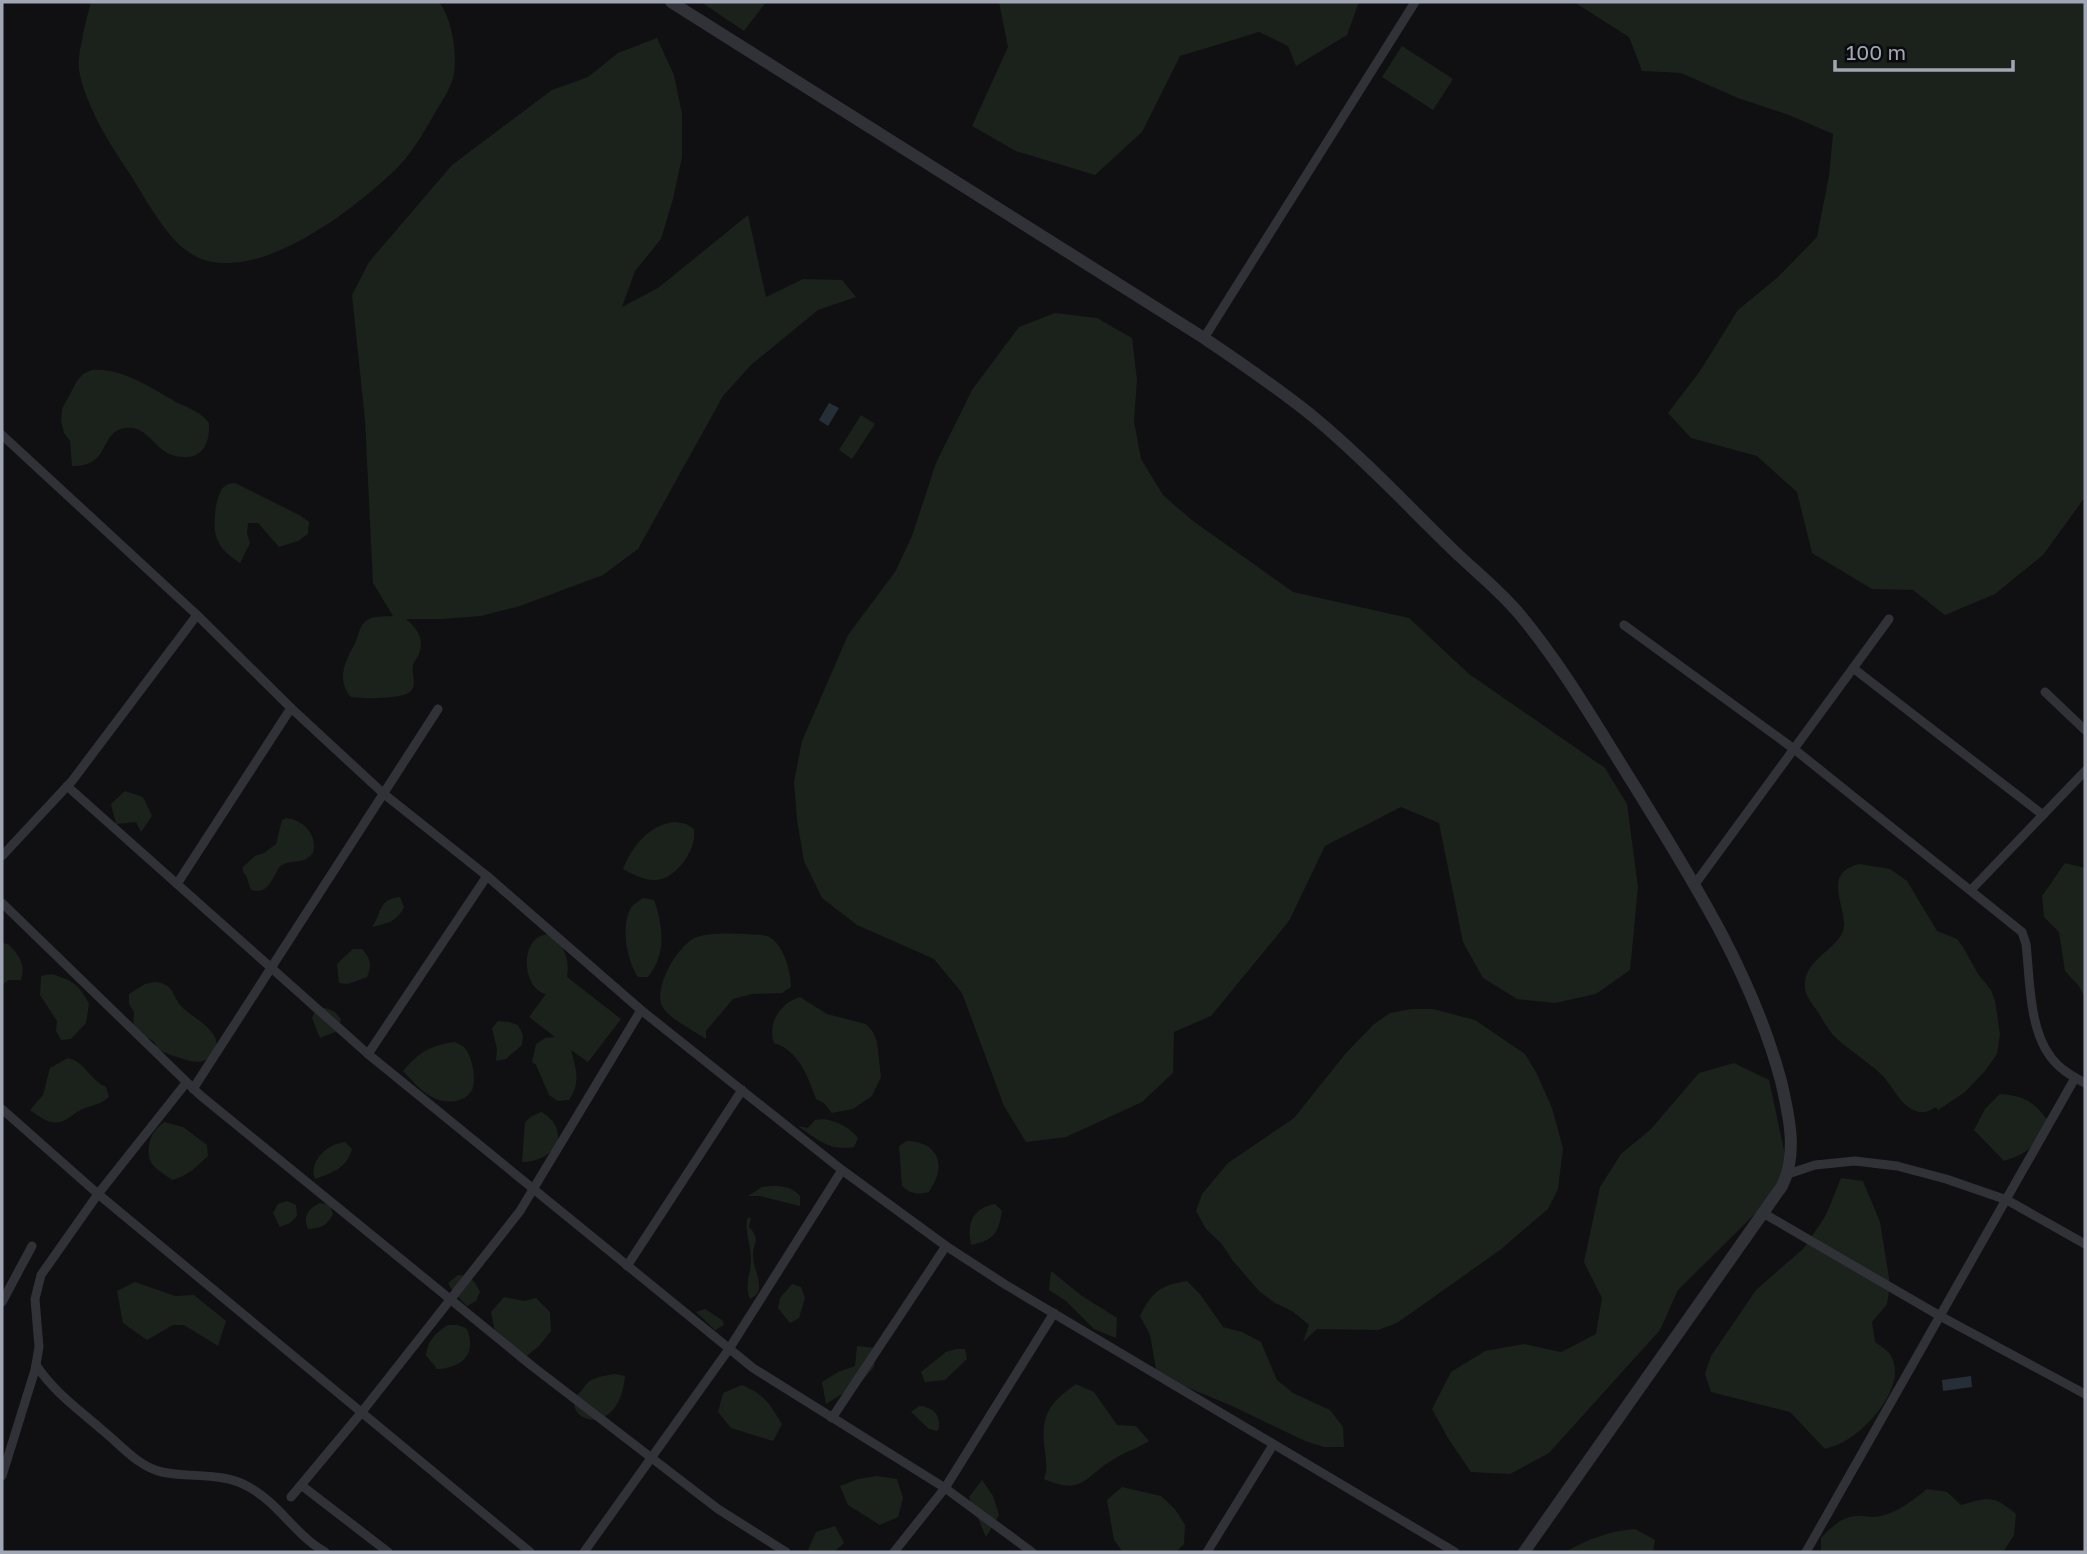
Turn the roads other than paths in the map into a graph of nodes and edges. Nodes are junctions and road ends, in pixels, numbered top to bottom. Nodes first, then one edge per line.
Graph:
1 (671, 2) edge
2 (1415, 2) edge
3 (1204, 338) junction
4 (2, 435) edge
5 (198, 615) junction
6 (1889, 619) dead end
7 (1624, 625) dead end
8 (1853, 668) junction
9 (2045, 692) dead end
10 (291, 708) junction
11 (438, 709) dead end
12 (2085, 730) edge
13 (1794, 749) junction
14 (2085, 771) edge
15 (67, 786) junction
16 (384, 794) junction
17 (2043, 815) junction
18 (2, 856) edge
19 (486, 876) junction
20 (177, 884) junction
21 (1695, 884) junction
22 (1971, 890) junction
23 (2, 903) edge
24 (272, 968) junction
25 (641, 1010) junction
26 (368, 1054) junction
27 (2076, 1078) junction
28 (2085, 1083) edge
29 (190, 1086) junction
30 (742, 1090) junction
31 (2, 1109) edge
32 (842, 1170) junction
33 (1788, 1174) junction
34 (533, 1189) junction
35 (97, 1194) junction
36 (2007, 1200) junction
37 (1763, 1213) junction
38 (2085, 1244) edge
39 (32, 1246) dead end
40 (946, 1247) junction
41 (627, 1266) junction
42 (449, 1300) junction
43 (2, 1301) edge
44 (1054, 1313) junction
45 (1940, 1316) junction
46 (729, 1349) junction
47 (36, 1365) junction
48 (2085, 1394) edge
49 (361, 1413) junction
50 (832, 1418) junction
51 (1273, 1445) junction
52 (652, 1459) junction
53 (2, 1476) edge
54 (301, 1485) junction
55 (945, 1488) junction
56 (291, 1497) dead end
57 (325, 1552) edge
58 (388, 1552) edge
59 (530, 1552) edge
60 (584, 1552) edge
61 (786, 1552) edge
62 (894, 1552) edge
63 (1032, 1552) edge
64 (1207, 1552) edge
65 (1455, 1552) edge
66 (1524, 1552) edge
67 (1807, 1552) edge

1 - 3 street
2 - 3 street
3 - 21 street
4 - 5 street
5 - 10 street
5 - 15 street
6 - 8 street
7 - 13 street
8 - 13 street
8 - 17 street
9 - 12 street
10 - 16 street
10 - 20 street
11 - 16 street
13 - 21 street
13 - 22 street
14 - 17 street
15 - 18 street
15 - 20 street
16 - 19 street
16 - 24 street
17 - 22 street
19 - 25 street
19 - 26 street
20 - 24 street
21 - 33 street
22 - 27 street
23 - 29 street
24 - 26 street
24 - 29 street
25 - 30 street
25 - 34 street
26 - 34 street
27 - 28 street
27 - 36 street
29 - 35 street
29 - 42 street
30 - 32 street
30 - 41 street
31 - 35 street
32 - 40 street
32 - 46 street
33 - 36 street
33 - 37 street
34 - 41 street
34 - 42 street
35 - 47 street
35 - 49 street
36 - 38 street
36 - 45 street
37 - 45 street
37 - 66 street
39 - 43 street
40 - 44 street
40 - 50 street
41 - 46 street
42 - 49 street
42 - 52 street
44 - 51 street
44 - 55 street
45 - 48 street
45 - 67 street
46 - 50 street
46 - 52 street
47 - 53 street
47 - 57 street
49 - 54 street
49 - 59 street
50 - 55 street
51 - 64 street
51 - 65 street
52 - 60 street
52 - 61 street
54 - 56 street
54 - 58 street
55 - 62 street
55 - 63 street

